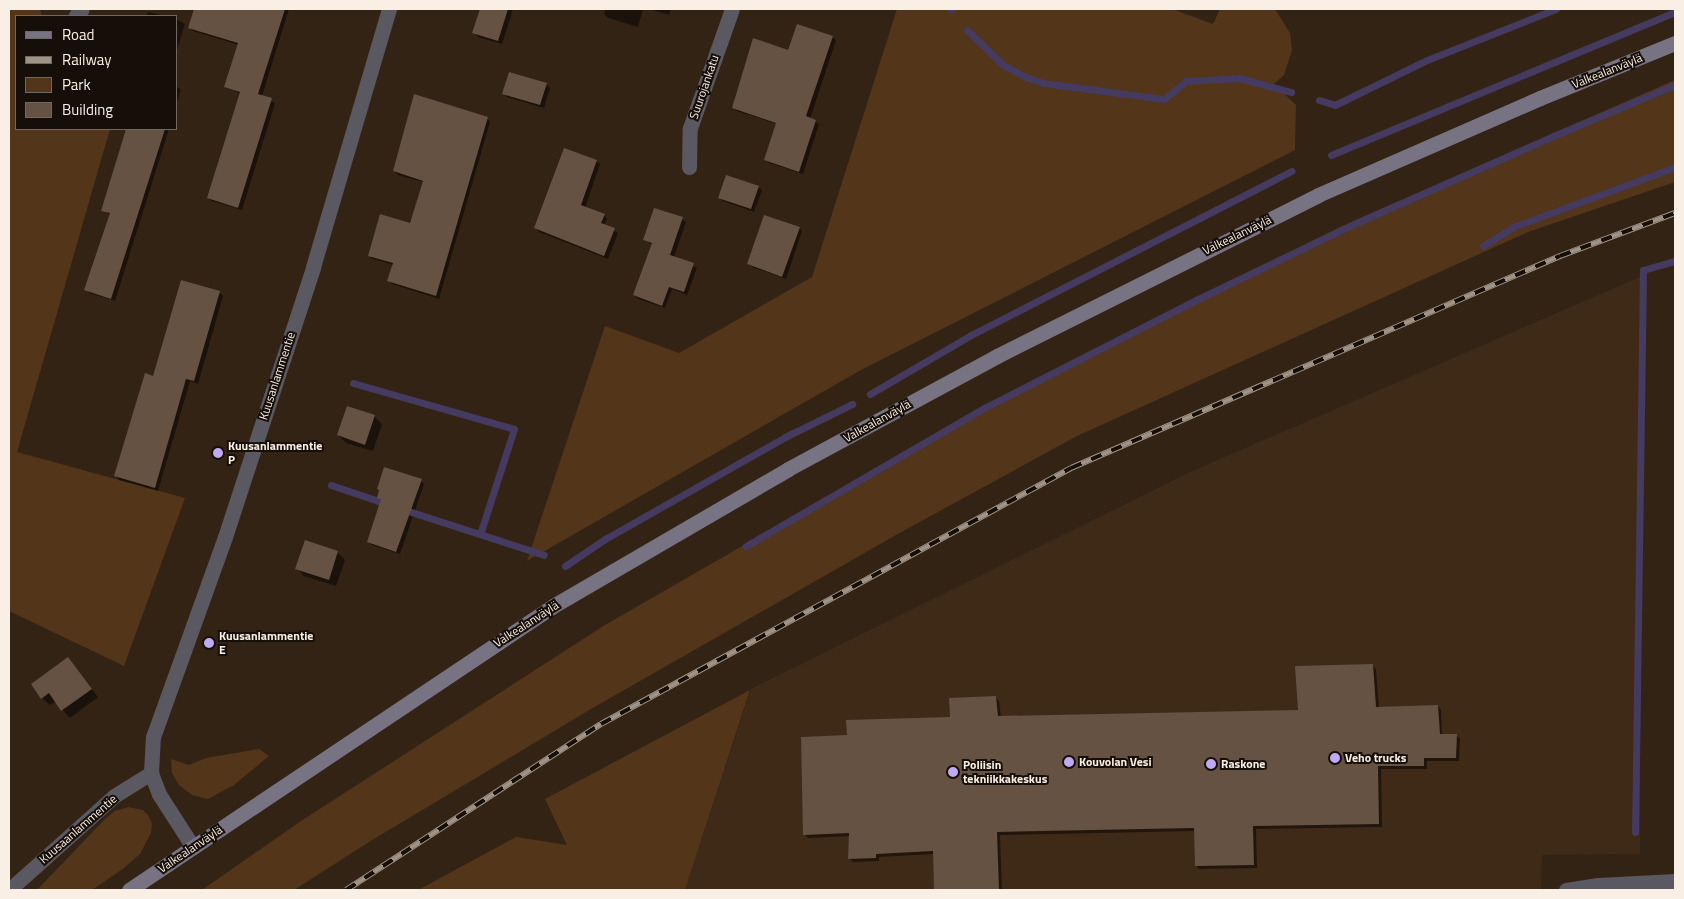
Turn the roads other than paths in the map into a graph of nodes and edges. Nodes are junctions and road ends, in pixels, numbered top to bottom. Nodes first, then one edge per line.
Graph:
1 (389, 9) edge
2 (732, 9) edge
3 (1675, 43) edge
4 (689, 167) dead end
5 (151, 773) junction
6 (193, 846) junction
7 (1675, 881) edge
8 (9, 890) edge
9 (128, 890) edge
10 (1566, 890) edge

1 - 5 street, Kuusanlammentie
2 - 4 street, Suurojankatu
3 - 6 main road, Valkealanväylä
5 - 6 street, Kuusanlammentie
5 - 8 street, Kuusaanlammentie
6 - 9 main road, Valkealanväylä
7 - 10 street

